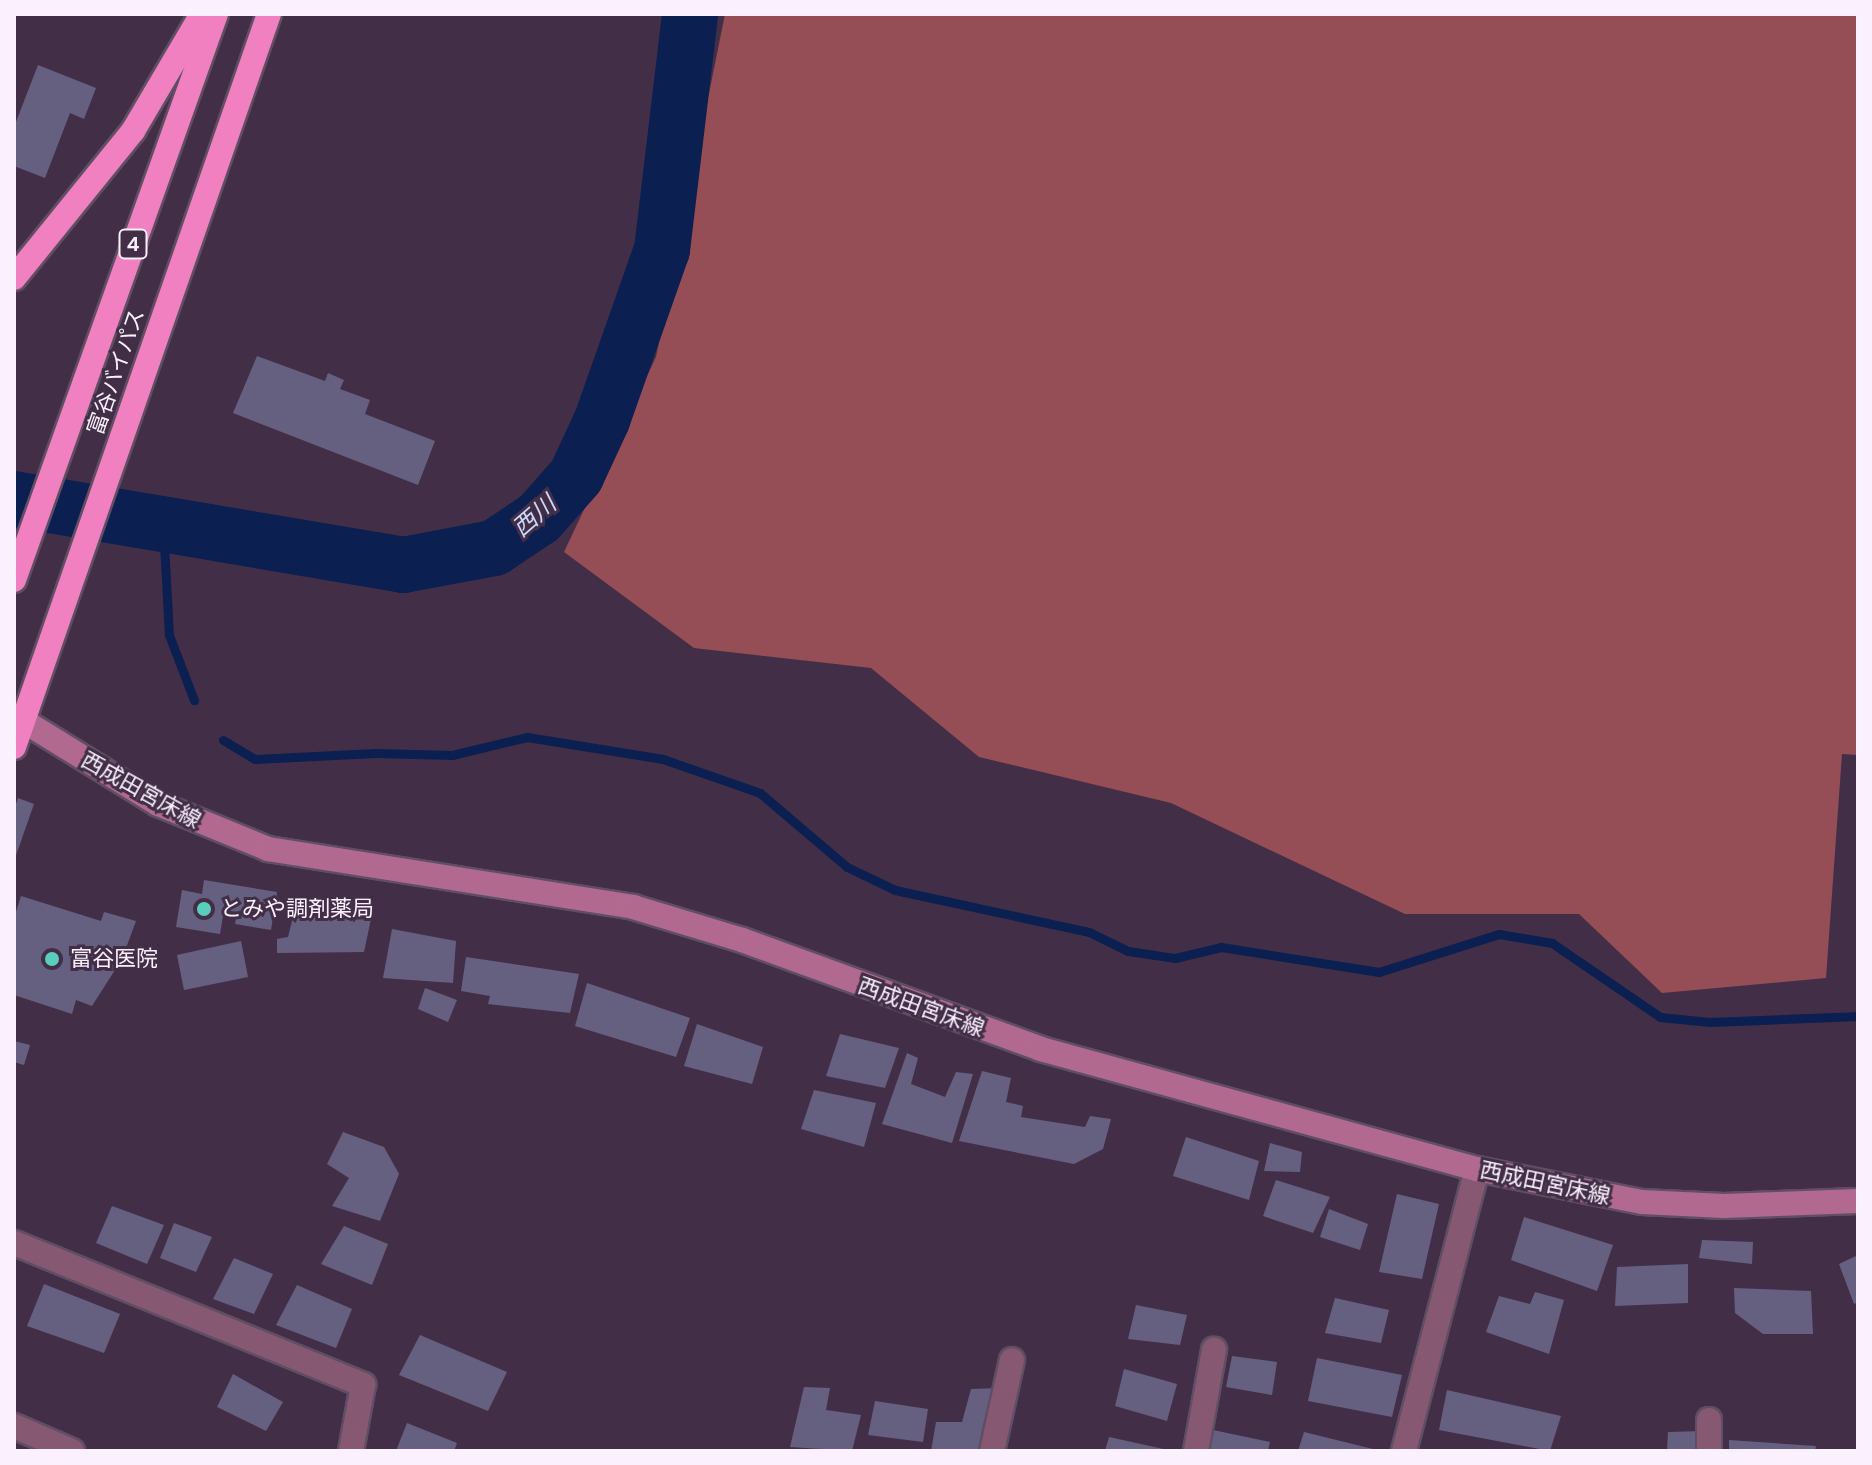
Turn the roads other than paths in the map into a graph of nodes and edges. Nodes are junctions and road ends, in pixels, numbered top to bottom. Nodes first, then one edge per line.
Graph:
1 (202, 14) edge
2 (216, 14) edge
3 (269, 14) edge
4 (14, 278) edge
5 (17, 571) edge
6 (19, 718) edge
7 (14, 747) edge
8 (1477, 1169) junction
9 (1858, 1201) edge
10 (14, 1243) edge
11 (1214, 1350) dead end
12 (1012, 1360) dead end
13 (1709, 1420) dead end
14 (14, 1426) edge
15 (72, 1451) edge
16 (351, 1451) edge
17 (992, 1451) edge
18 (1196, 1451) edge
19 (1404, 1451) edge
20 (1709, 1451) edge

1 - 4 highway
2 - 5 highway, 富谷バイパス / 4
3 - 6 highway, 富谷バイパス / 4
6 - 7 highway, 富谷バイパス / 4
6 - 8 main road, 西成田宮床線
8 - 9 main road, 西成田宮床線
8 - 19 street
10 - 16 street
11 - 18 street
12 - 17 street
13 - 20 street
14 - 15 street

